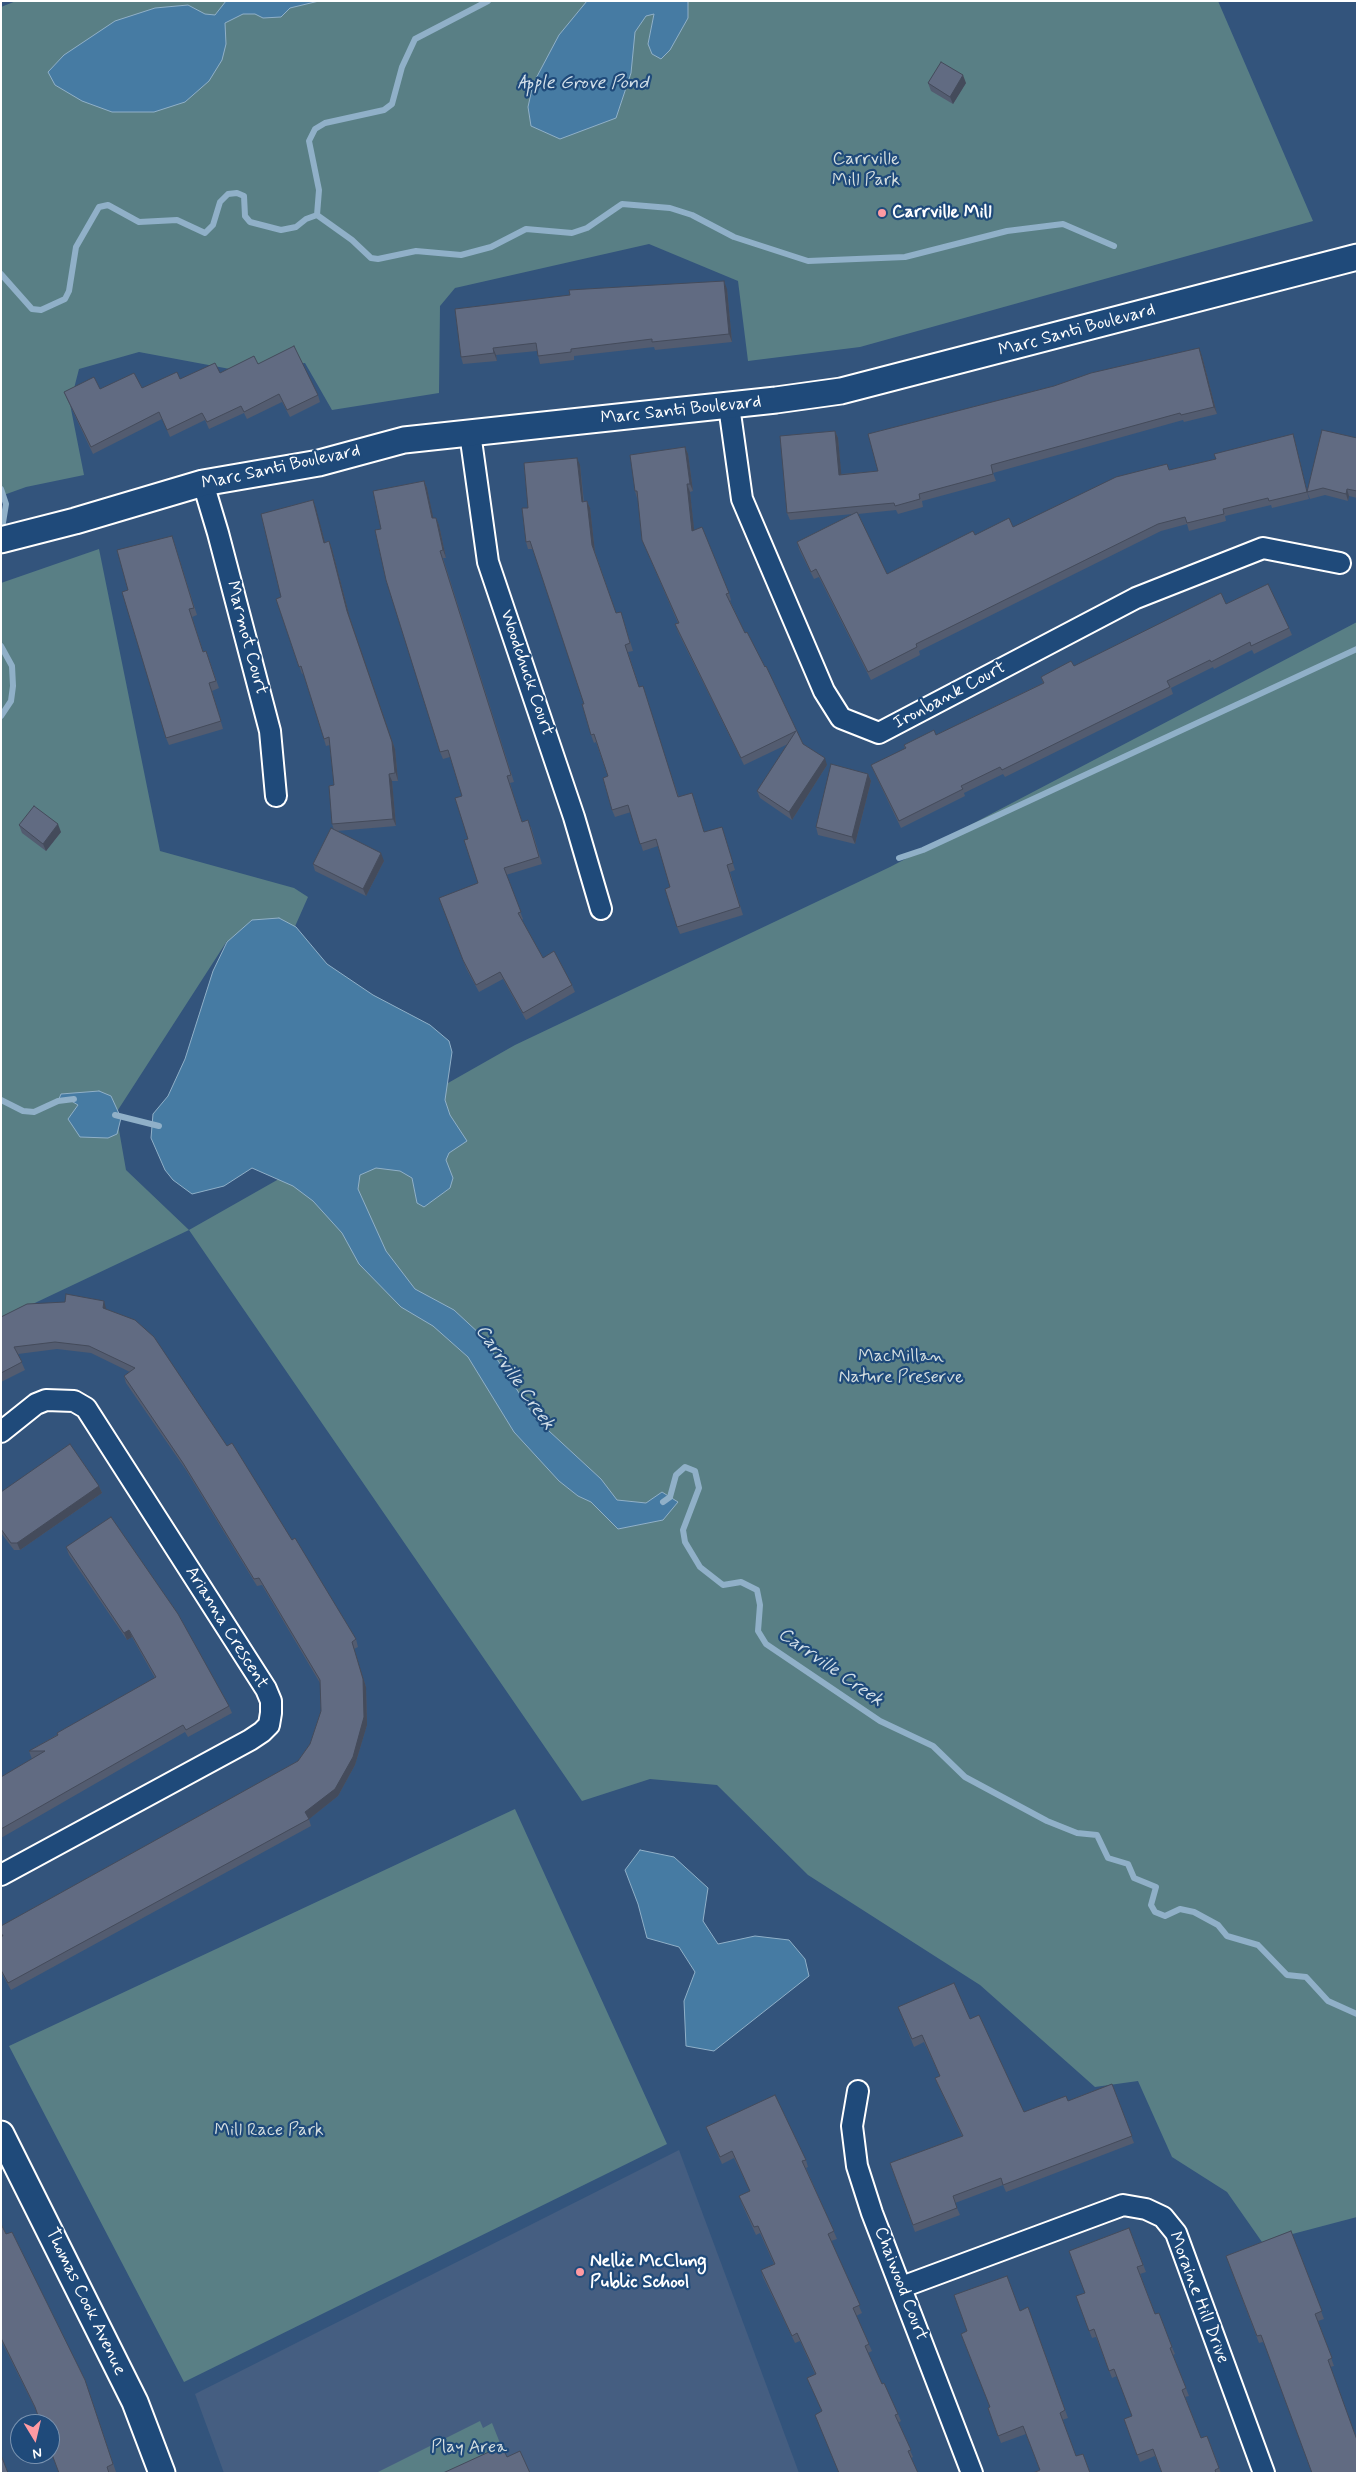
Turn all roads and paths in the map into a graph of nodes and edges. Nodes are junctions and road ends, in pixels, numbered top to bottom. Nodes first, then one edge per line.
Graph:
1 (1357, 257) edge
2 (729, 406) junction
3 (470, 433) junction
4 (203, 483) junction
5 (1, 540) edge
6 (1340, 563) dead end
7 (276, 796) dead end
8 (601, 909) dead end
9 (1, 1432) edge
10 (1, 1875) edge
11 (858, 2091) dead end
12 (1, 2134) edge
13 (902, 2286) junction
14 (162, 2473) edge
15 (972, 2473) edge
16 (1264, 2473) edge

1 - 2 street, Marc Santi Boulevard
2 - 3 street, Marc Santi Boulevard
2 - 6 street, Ironbank Court
3 - 4 street, Marc Santi Boulevard
3 - 8 street, Woodchuck Court
4 - 5 street, Marc Santi Boulevard
4 - 7 street, Marmot Court
9 - 10 street, Arianna Crescent
11 - 13 street, Chaiwood Court
12 - 14 street, Thomas Cook Avenue
13 - 15 street, Chaiwood Court
13 - 16 street, Moraine Hill Drive

